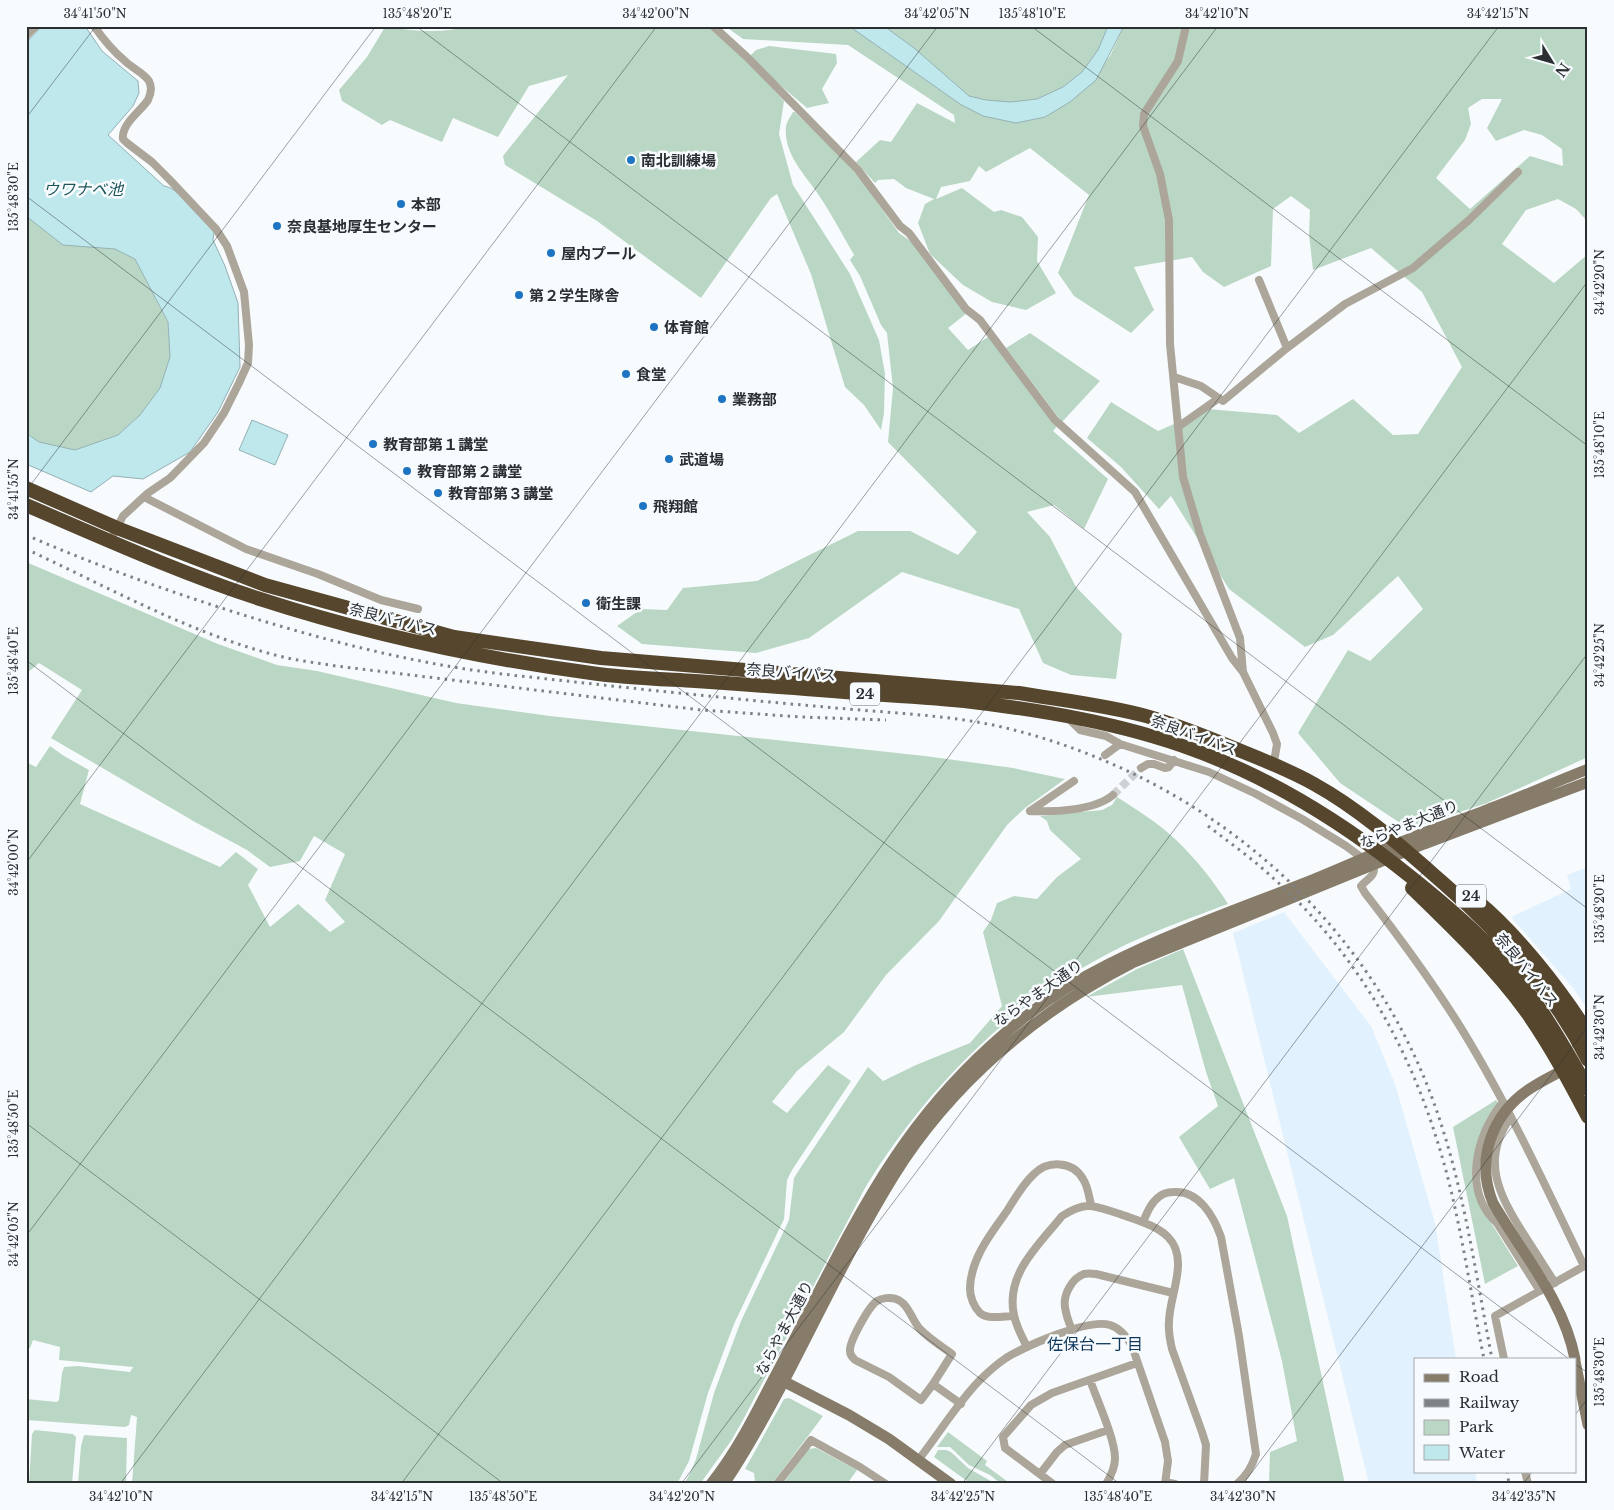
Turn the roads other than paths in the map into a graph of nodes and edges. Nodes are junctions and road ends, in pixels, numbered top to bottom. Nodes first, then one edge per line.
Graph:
1 (36, 26) edge
2 (94, 26) edge
3 (713, 26) edge
4 (1186, 26) edge
5 (26, 36) edge
6 (1518, 172) dead end
7 (1259, 280) dead end
8 (1287, 348) junction
9 (1174, 377) junction
10 (1219, 398) junction
11 (1178, 426) junction
12 (26, 488) edge
13 (144, 497) junction
14 (26, 505) edge
15 (117, 528) junction
16 (110, 541) junction
17 (366, 603) junction
18 (418, 609) dead end
19 (1244, 672) junction
20 (1065, 716) junction
21 (1120, 744) junction
22 (1105, 755) dead end
23 (1275, 756) dead end
24 (1174, 760) junction
25 (1140, 768) tunnel mouth
26 (1588, 769) edge
27 (1074, 781) dead end
28 (1588, 782) edge
29 (1113, 795) tunnel mouth
30 (1388, 835) junction
31 (1363, 840) junction
32 (1421, 840) junction
33 (1588, 1034) edge
34 (1588, 1058) edge
35 (1563, 1070) junction
36 (1588, 1089) edge
37 (1503, 1102) junction
38 (1511, 1117) junction
39 (1588, 1118) edge
40 (1091, 1205) junction
41 (1143, 1222) junction
42 (1586, 1265) edge
43 (1545, 1285) junction
44 (1173, 1293) junction
45 (1014, 1316) junction
46 (1072, 1330) junction
47 (1027, 1347) junction
48 (1504, 1358) edge
49 (1574, 1358) edge
50 (1137, 1362) junction
51 (1576, 1365) edge
52 (779, 1379) junction
53 (1090, 1380) junction
54 (933, 1384) junction
55 (961, 1404) junction
56 (1588, 1424) edge
57 (1108, 1430) junction
58 (919, 1459) junction
59 (1040, 1474) junction
60 (1165, 1483) edge
61 (712, 1484) edge
62 (724, 1484) edge
63 (777, 1484) edge
64 (886, 1484) edge
65 (951, 1484) edge
66 (1053, 1484) edge
67 (1106, 1484) edge
68 (1175, 1484) edge
69 (1204, 1484) edge
70 (1237, 1484) edge

1 - 5 street
2 - 13 street
3 - 19 street
4 - 9 street
6 - 8 street
7 - 8 street
8 - 10 street
9 - 10 street
9 - 11 street
10 - 11 street
11 - 19 street
12 - 15 highway, 奈良バイパス / 24
13 - 15 street
13 - 17 street
14 - 16 highway, 奈良バイパス / 24
15 - 16 street
15 - 17 highway, 奈良バイパス / 24
16 - 20 highway, 奈良バイパス / 24
17 - 18 street
17 - 30 highway, 奈良バイパス / 24
19 - 23 street
20 - 21 street
20 - 31 highway, 奈良バイパス / 24
21 - 22 street
21 - 24 street
24 - 25 street
24 - 37 street
26 - 32 street, ならやま大通り
27 - 29 street
28 - 32 street, ならやま大通り
30 - 33 highway, 24
30 - 34 highway, 奈良バイパス / 24
31 - 35 highway, 24
31 - 36 highway, 奈良バイパス / 24
32 - 52 street, ならやま大通り
34 - 35 street
35 - 39 highway, 24
35 - 43 street
37 - 38 street
37 - 43 street
38 - 42 street
38 - 43 street
40 - 41 street
40 - 45 street
40 - 45 street
41 - 44 street
41 - 70 street
42 - 43 street
43 - 48 street
43 - 49 street
44 - 46 street
44 - 69 street
45 - 47 street
46 - 47 street
46 - 50 street
47 - 55 street
50 - 53 street
50 - 60 street
51 - 56 street
52 - 58 street
52 - 61 street, ならやま大通り
52 - 62 street, ならやま大通り
53 - 57 street
53 - 59 street
54 - 54 street
54 - 55 street
55 - 58 street
57 - 59 street
57 - 67 street
58 - 65 street
59 - 66 street
60 - 68 street
63 - 64 street

